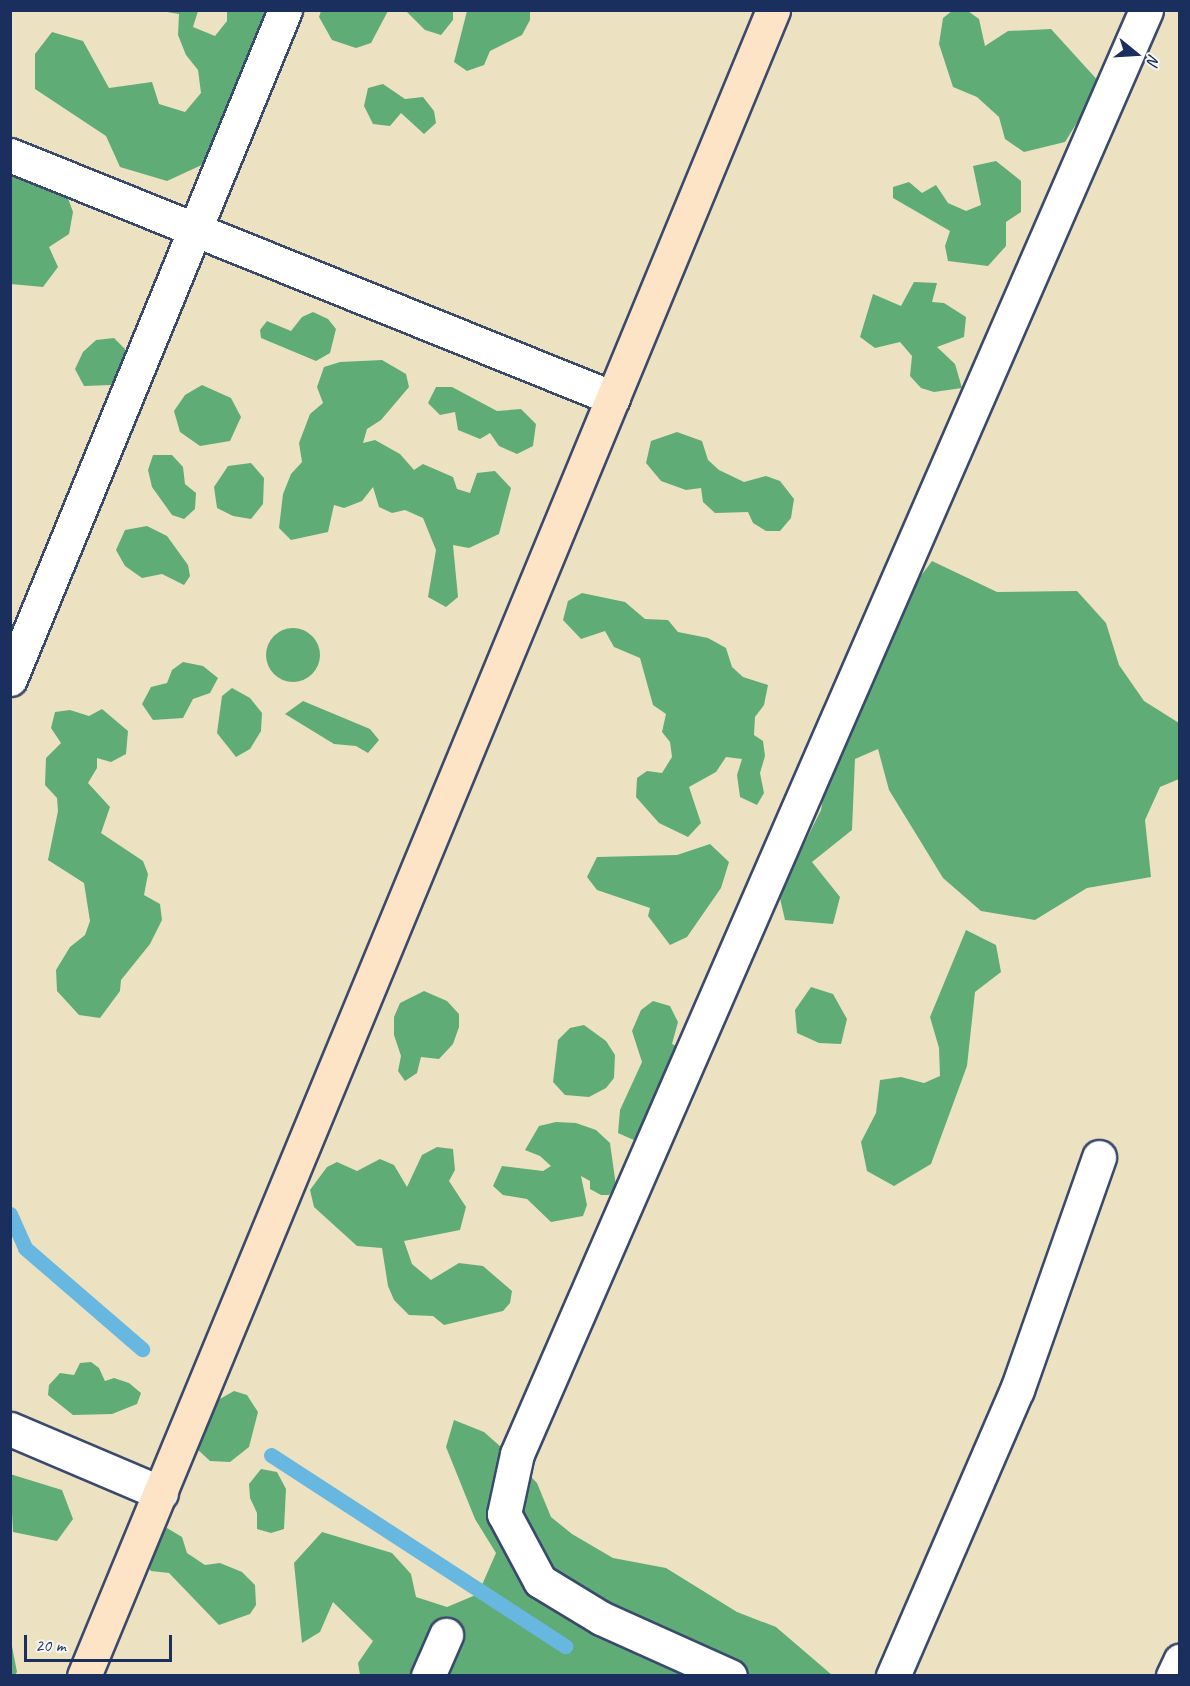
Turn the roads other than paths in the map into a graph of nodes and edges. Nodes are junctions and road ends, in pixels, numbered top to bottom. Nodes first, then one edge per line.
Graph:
1 (285, 10) edge
2 (772, 10) edge
3 (1146, 10) edge
4 (10, 155) edge
5 (195, 231) junction
6 (613, 398) junction
7 (10, 679) edge
8 (1099, 1157) dead end
9 (10, 1429) edge
10 (161, 1493) junction
11 (446, 1635) dead end
12 (1179, 1661) edge
13 (84, 1676) edge
14 (428, 1676) edge
15 (730, 1676) edge
16 (893, 1676) edge
17 (1173, 1676) edge

1 - 5 street
2 - 6 street
3 - 15 street
4 - 5 street
5 - 6 street
5 - 7 street
6 - 10 street
8 - 16 street
9 - 10 street
10 - 13 street
11 - 14 street
12 - 17 street

